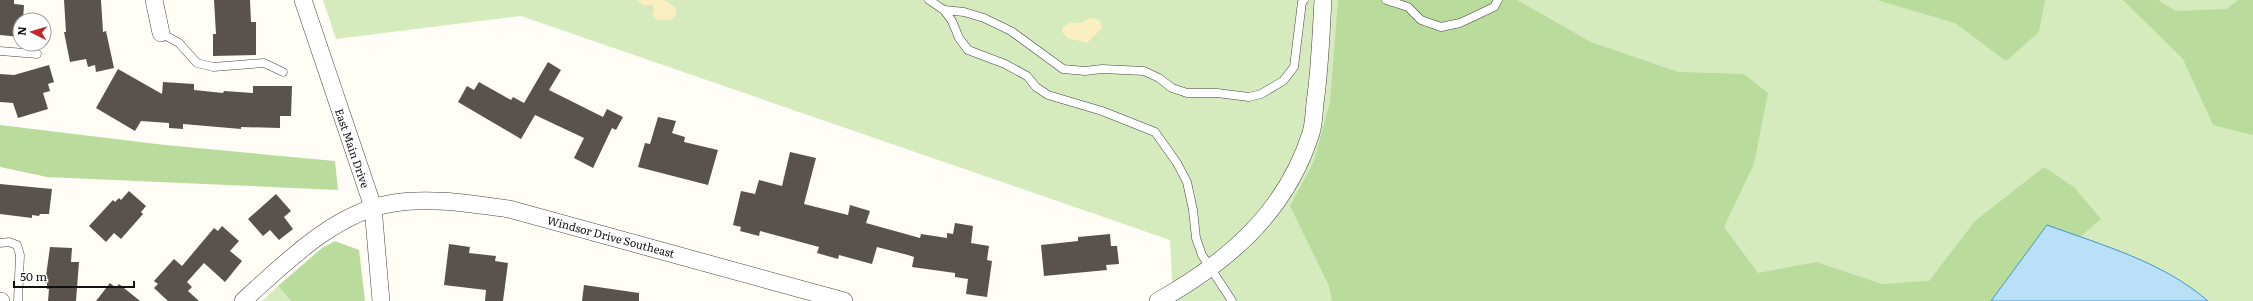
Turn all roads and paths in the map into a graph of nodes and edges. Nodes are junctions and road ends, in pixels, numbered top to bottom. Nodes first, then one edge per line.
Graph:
1 (154, 0) edge
2 (303, 0) edge
3 (929, 0) edge
4 (1304, 0) edge
5 (1324, 0) edge
6 (1386, 0) edge
7 (1498, 0) edge
8 (944, 10) junction
9 (161, 33) joint
10 (0, 51) edge
11 (37, 54) dead end
12 (283, 72) dead end
13 (373, 207) junction
14 (0, 243) edge
15 (1210, 268) junction
16 (18, 301) edge
17 (243, 301) edge
18 (381, 301) edge
19 (844, 301) edge
20 (1158, 301) edge
21 (1232, 301) edge

1 - 9 street
2 - 13 street, East Main Drive
3 - 8 lane
4 - 8 lane
5 - 15 street
6 - 7 lane
8 - 15 lane
9 - 12 lane
10 - 11 lane
13 - 17 street, Windsor Drive Southeast
13 - 18 street, East Main Drive
13 - 19 street, Windsor Drive Southeast
14 - 16 lane
15 - 20 street
15 - 21 lane

